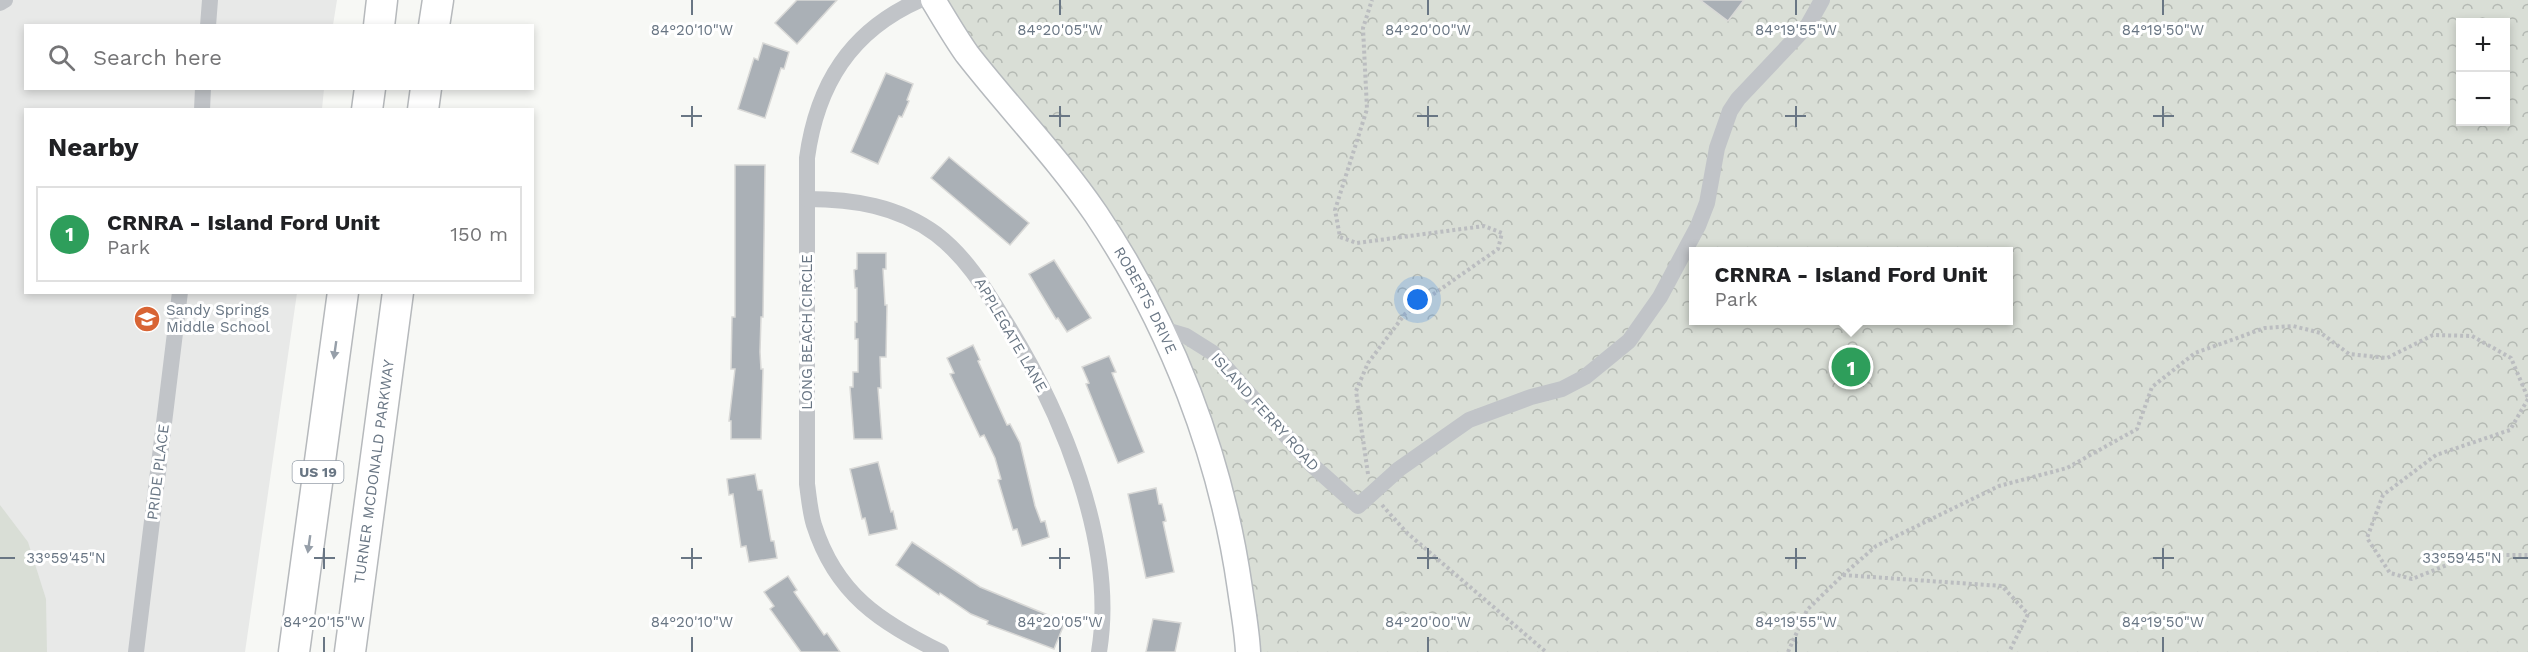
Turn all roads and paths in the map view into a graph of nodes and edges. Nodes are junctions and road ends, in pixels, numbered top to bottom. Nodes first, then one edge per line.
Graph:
1 (5, 0) edge
2 (210, 0) edge
3 (382, 0) edge
4 (438, 0) edge
5 (920, 0) edge
6 (933, 0) edge
7 (1372, 0) edge
8 (1822, 0) edge
9 (0, 3) edge
10 (208, 24) edge
11 (379, 24) edge
12 (434, 24) edge
13 (203, 90) edge
14 (370, 90) edge
15 (426, 90) edge
16 (201, 108) edge
17 (368, 108) edge
18 (423, 108) edge
19 (807, 200) junction
20 (180, 294) edge
21 (343, 294) edge
22 (398, 294) edge
23 (1163, 332) junction
24 (2528, 398) edge
25 (1371, 493) junction
26 (2528, 555) edge
27 (1843, 575) junction
28 (136, 652) edge
29 (294, 652) edge
30 (350, 652) edge
31 (941, 652) edge
32 (1099, 652) edge
33 (1248, 652) edge
34 (1546, 652) edge
35 (1788, 652) edge
36 (2009, 652) edge

1 - 9 street
2 - 10 street
3 - 11 highway
4 - 12 highway
5 - 19 street, LONG BEACH CIRCLE
6 - 23 street, ROBERTS DRIVE
7 - 25 path
8 - 25 street, ISLAND FERRY ROAD
13 - 16 street
14 - 17 highway
15 - 18 highway
19 - 31 street, LONG BEACH CIRCLE
19 - 32 street, APPLEGATE LANE
20 - 28 street, PRIDE PLACE
21 -> 29 highway, US 19
22 - 30 highway, TURNER MCDONALD PARKWAY
23 - 25 street, ISLAND FERRY ROAD
23 - 33 street, ROBERTS DRIVE
24 - 26 path
24 - 27 path
25 - 34 path
27 - 35 path
27 - 36 path

